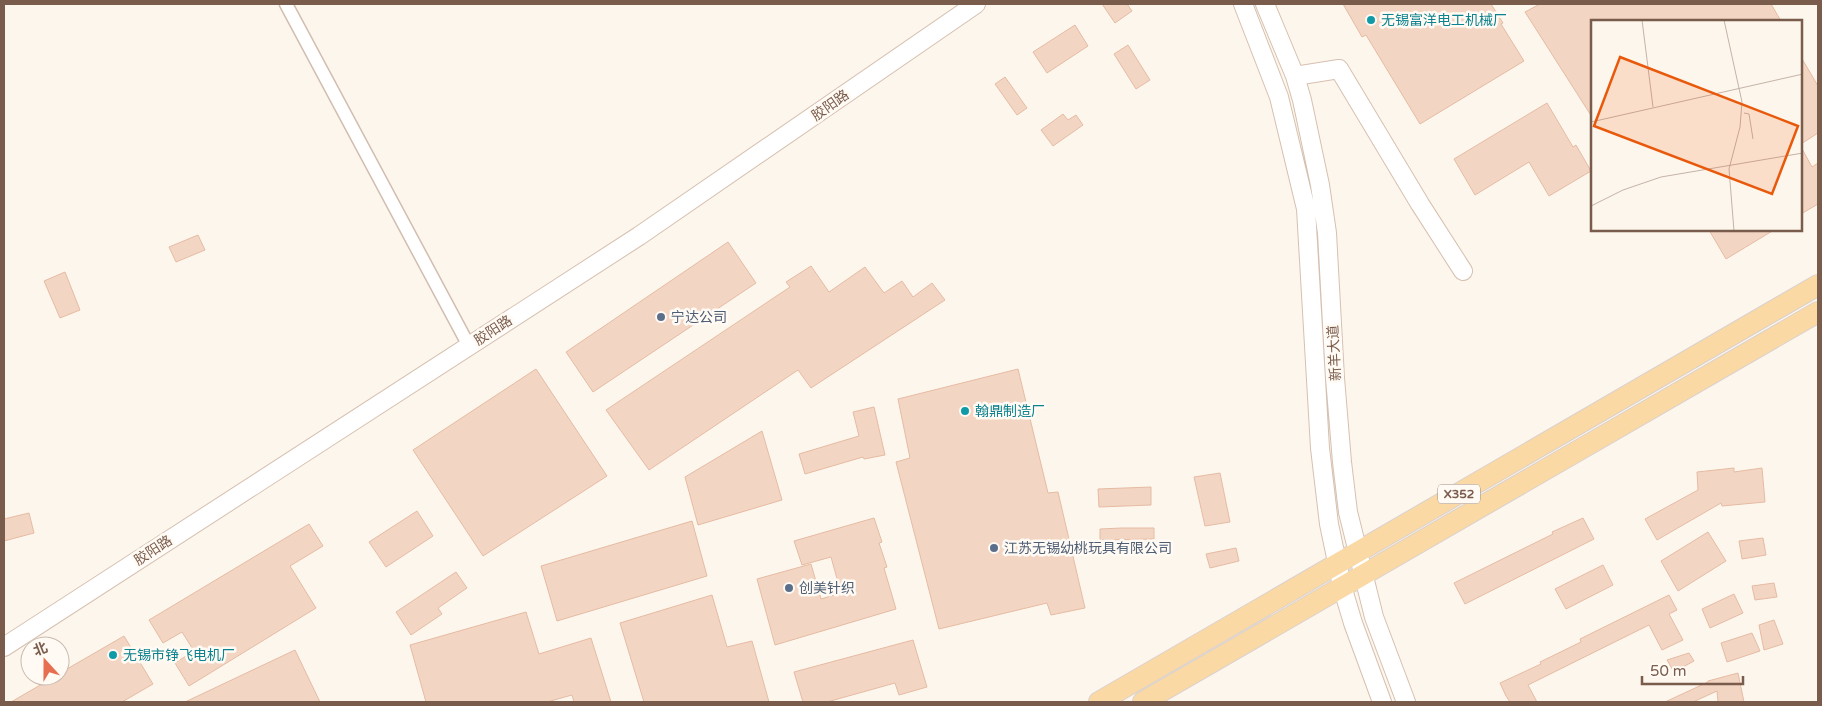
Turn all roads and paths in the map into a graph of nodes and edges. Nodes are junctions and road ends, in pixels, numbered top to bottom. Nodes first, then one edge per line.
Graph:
1 (286, 4) edge
2 (976, 4) edge
3 (1243, 4) edge
4 (1265, 4) edge
5 (1295, 76) junction
6 (1463, 271) dead end
7 (1818, 285) edge
8 (1818, 312) edge
9 (469, 346) junction
10 (1358, 553) junction
11 (1337, 564) junction
12 (1363, 574) junction
13 (1342, 586) junction
14 (4, 647) edge
15 (1099, 702) edge
16 (1143, 702) edge
17 (1382, 702) edge
18 (1406, 702) edge

1 - 9 street
2 - 9 main road, 胶阳路
3 - 11 main road, 新羊大道
4 - 5 main road, 新羊大道
5 - 6 main road
5 - 10 main road, 新羊大道
7 - 10 main road, X352
8 - 12 main road, X352
9 - 14 main road, 胶阳路
10 - 11 main road, X352
10 - 12 main road, 新羊大道
11 - 13 main road, 新羊大道
11 - 15 main road, X352
12 - 13 main road, X352
12 - 18 main road, 新羊大道
13 - 16 main road, X352
13 - 17 main road, 新羊大道

